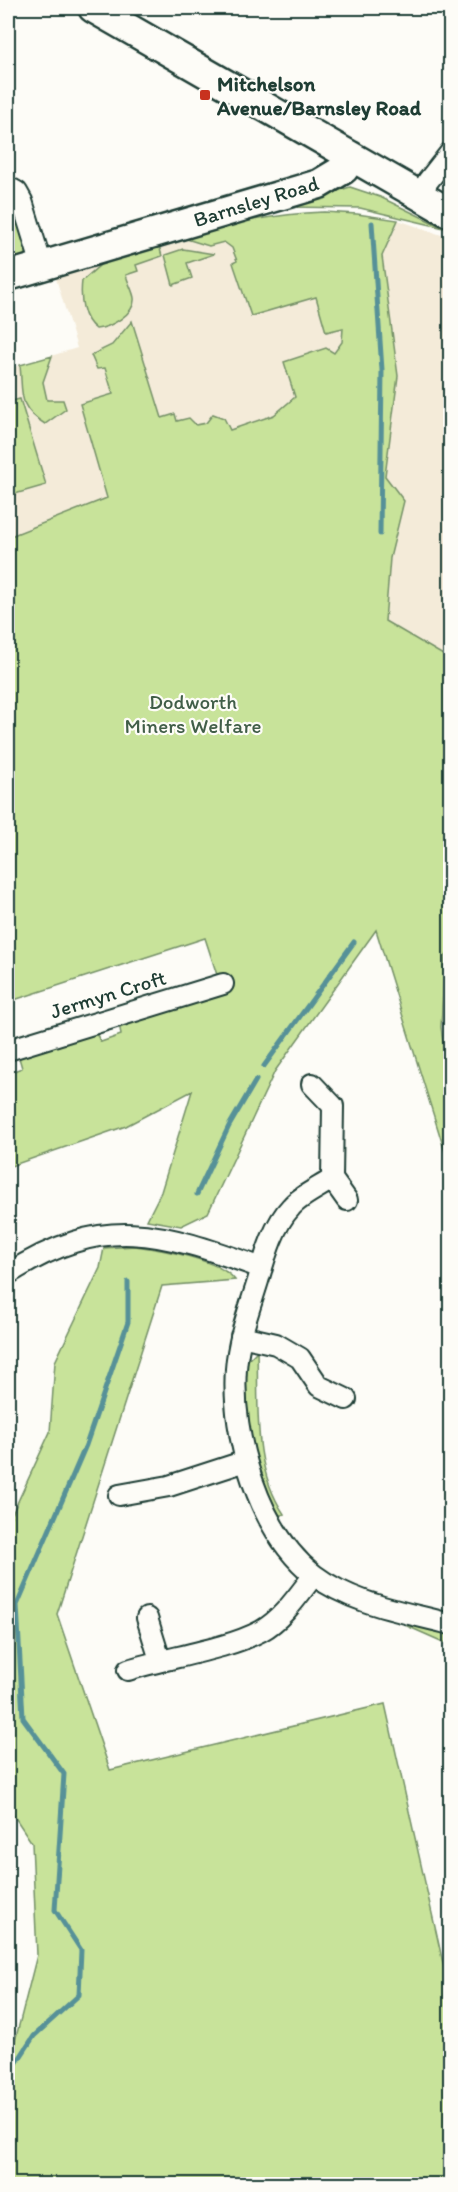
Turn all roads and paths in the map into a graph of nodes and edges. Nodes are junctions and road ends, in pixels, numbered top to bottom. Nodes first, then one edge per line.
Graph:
1 (93, 8) edge
2 (450, 153) edge
3 (351, 156) junction
4 (8, 187) edge
5 (420, 196) junction
6 (450, 213) edge
7 (42, 266) junction
8 (8, 276) edge
9 (224, 984) dead end
10 (8, 1050) edge
11 (312, 1084) dead end
12 (332, 1179) junction
13 (347, 1200) dead end
14 (262, 1268) junction
15 (8, 1274) edge
16 (241, 1336) junction
17 (346, 1399) dead end
18 (246, 1461) junction
19 (119, 1495) dead end
20 (314, 1575) junction
21 (147, 1618) dead end
22 (450, 1624) edge
23 (160, 1660) junction
24 (128, 1670) dead end

1 - 3 main road
2 - 5 street
3 - 5 main road
3 - 7 main road, Barnsley Road
4 - 7 street
5 - 6 main road
7 - 8 main road, Barnsley Road
9 - 10 street, Jermyn Croft
11 - 12 street
12 - 13 street
12 - 14 street
14 - 15 street
14 - 16 street
16 - 17 street
16 - 18 street
18 - 19 street
18 - 20 street
20 - 22 street
20 - 23 street
21 - 23 street
23 - 24 street

